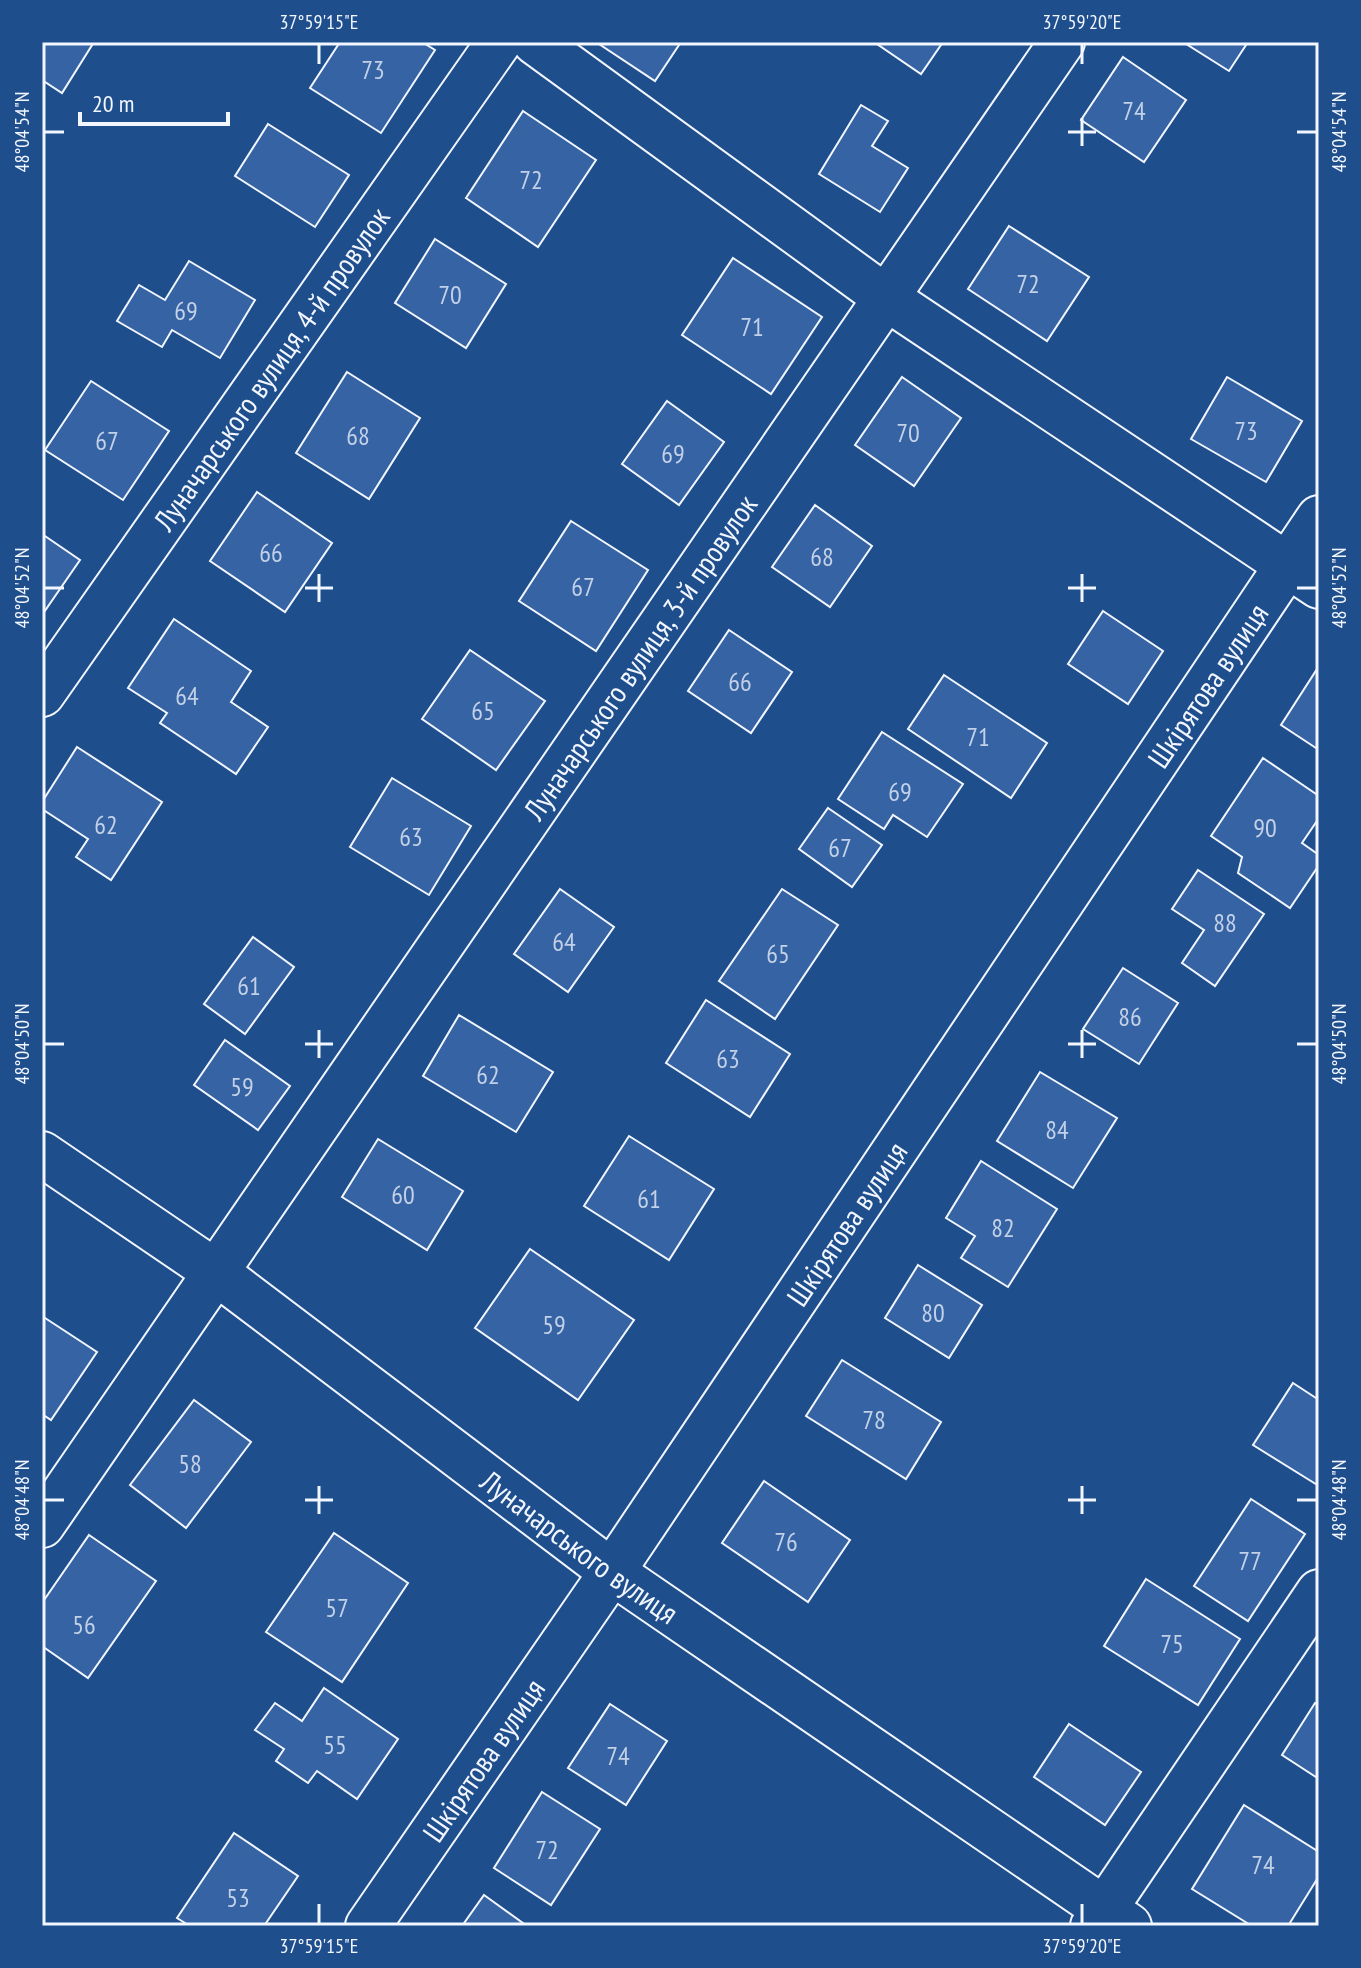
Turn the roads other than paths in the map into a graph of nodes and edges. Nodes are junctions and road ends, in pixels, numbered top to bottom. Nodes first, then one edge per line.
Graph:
1 (499, 42) edge
2 (535, 42) edge
3 (1062, 42) edge
4 (888, 299) junction
5 (1319, 518) edge
6 (1303, 576) edge
7 (42, 694) edge
8 (42, 1154) edge
9 (217, 1273) junction
10 (42, 1525) edge
11 (612, 1572) junction
12 (1319, 1592) edge
13 (1108, 1920) edge
14 (368, 1926) edge

1 - 7 street, Луначарського вулиця, 4-й провулок
2 - 4 street
3 - 4 street, Луначарського вулиця, 3-й провулок
4 - 6 street
4 - 9 street, Луначарського вулиця, 3-й провулок
5 - 6 street, Шкірятова вулиця
6 - 11 street, Шкірятова вулиця
8 - 9 street, Луначарського вулиця
9 - 10 street, Луначарського вулиця, 3-й провулок
9 - 11 street, Луначарського вулиця
11 - 13 street, Луначарського вулиця
11 - 14 street, Шкірятова вулиця
12 - 13 street

